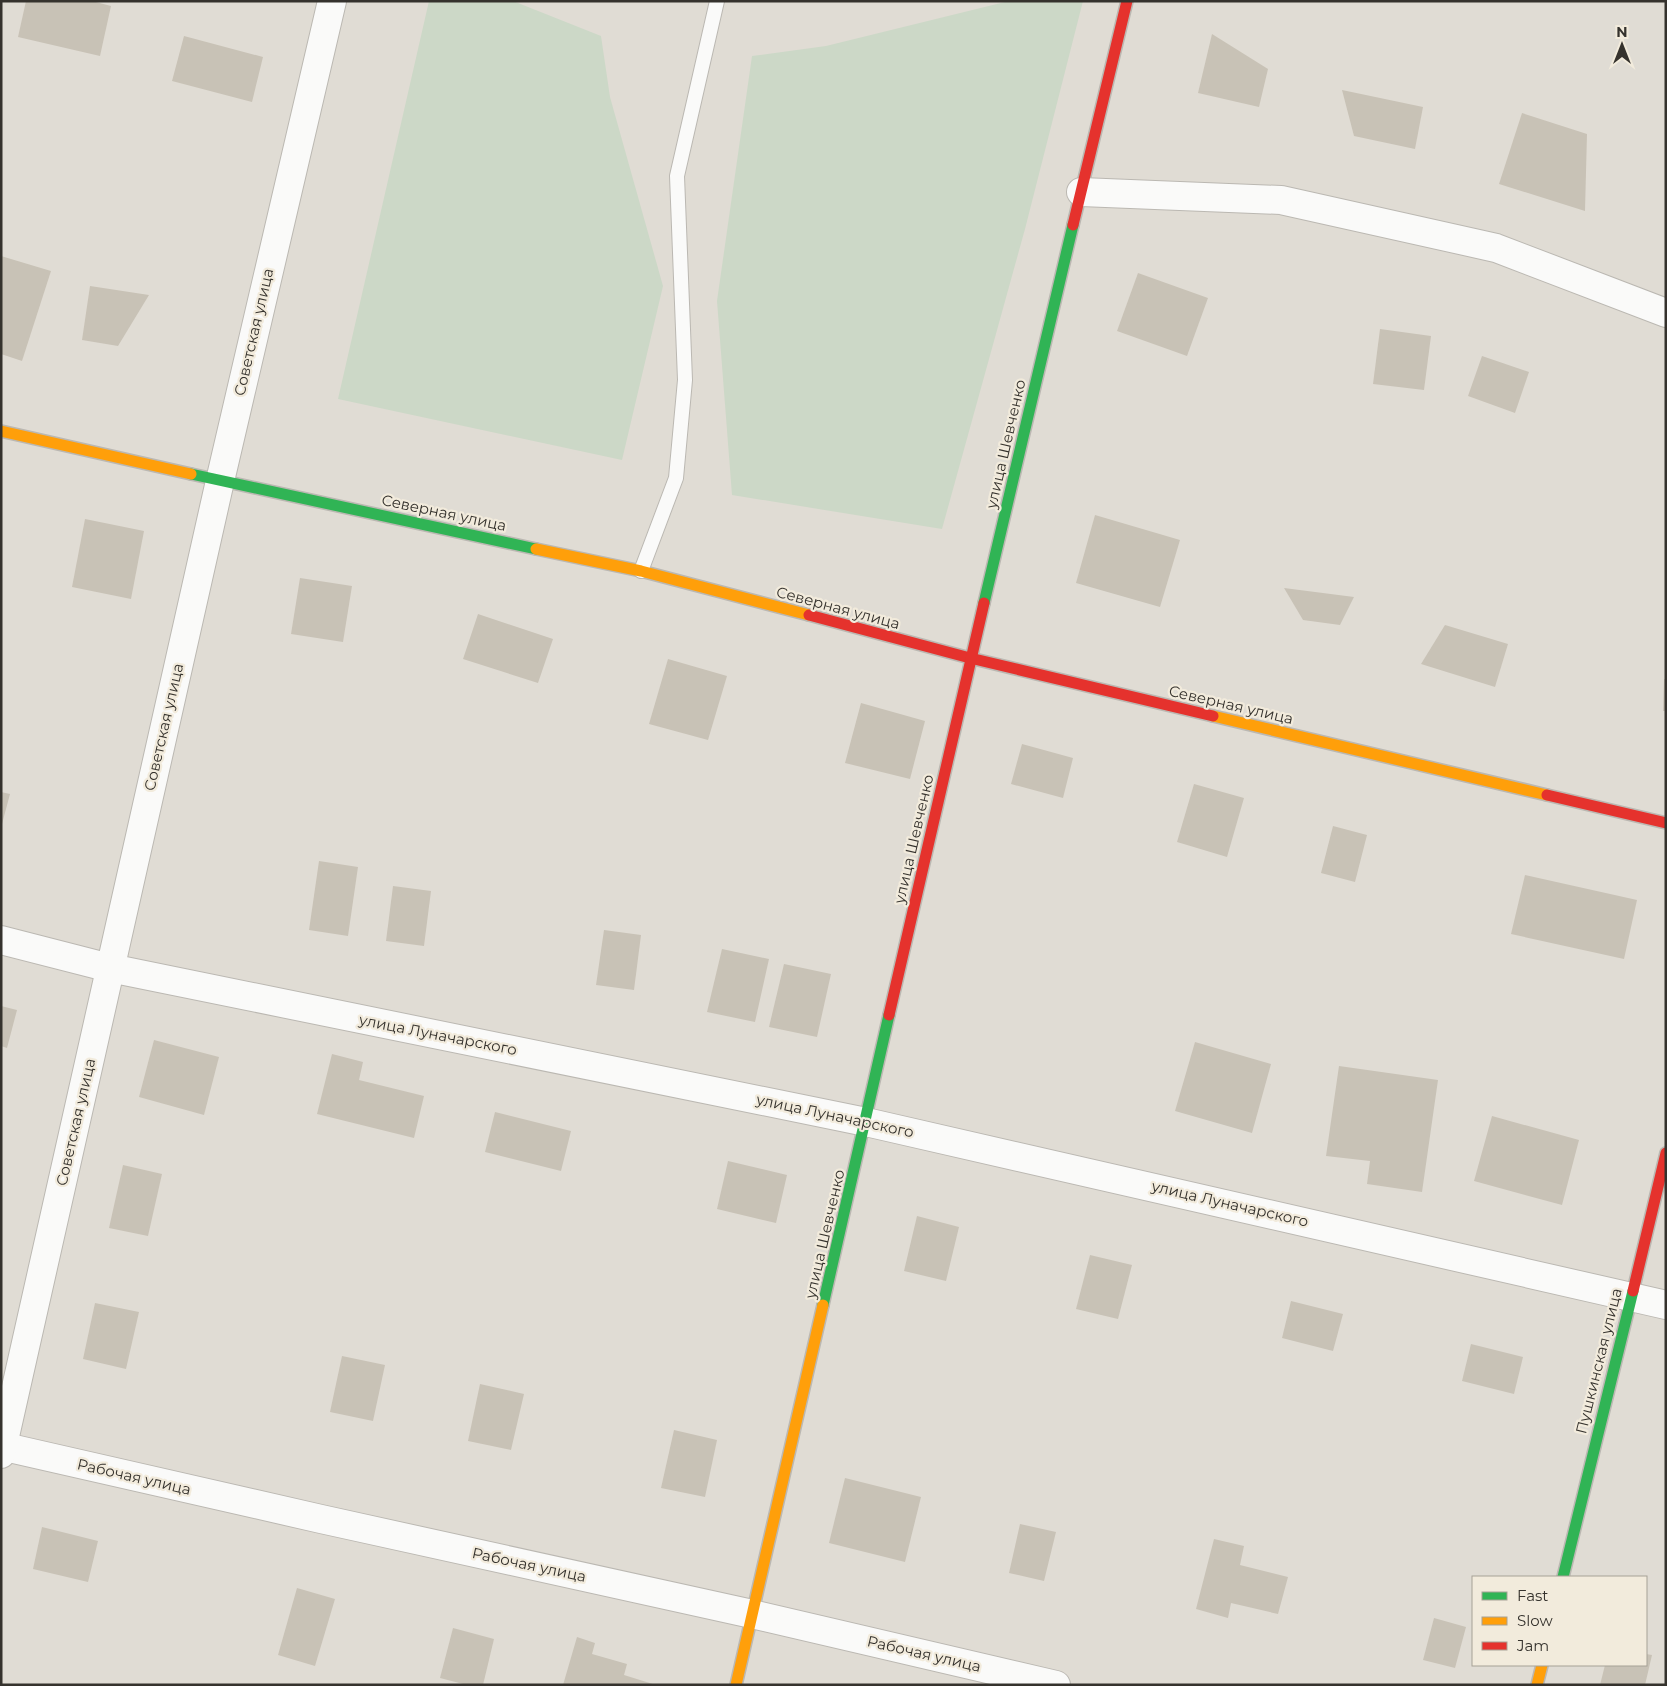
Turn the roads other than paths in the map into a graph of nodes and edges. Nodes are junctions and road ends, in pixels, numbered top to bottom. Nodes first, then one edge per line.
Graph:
1 (717, 1) edge
2 (1127, 1) edge
3 (331, 2) edge
4 (1080, 192) junction
5 (1666, 313) edge
6 (1, 431) edge
7 (220, 481) junction
8 (641, 571) junction
9 (970, 658) junction
10 (1666, 823) edge
11 (1, 940) edge
12 (110, 968) junction
13 (866, 1122) junction
14 (1666, 1152) edge
15 (1631, 1296) junction
16 (1666, 1304) edge
17 (2, 1449) edge
18 (1563, 1576) edge
19 (752, 1614) junction
20 (1542, 1666) edge
21 (736, 1685) edge
22 (1056, 1685) edge
23 (1537, 1685) edge

1 - 8 lane
2 - 4 street, улица Шевченко
3 - 7 street, Советская улица
4 - 5 street
4 - 9 street, улица Шевченко
6 - 7 street, Северная улица
7 - 8 street, Северная улица
7 - 12 street, Советская улица
8 - 9 street, Северная улица
9 - 10 street, Северная улица
9 - 13 street, улица Шевченко
11 - 12 street, улица Луначарского
12 - 13 street, улица Луначарского
12 - 17 street, Советская улица
13 - 15 street, улица Луначарского
13 - 19 street, улица Шевченко
14 - 15 street, Пушкинская улица
15 - 16 street, улица Луначарского
15 - 18 street, Пушкинская улица
17 - 19 street, Рабочая улица
19 - 21 street, улица Шевченко
19 - 22 street, Рабочая улица
20 - 23 street

